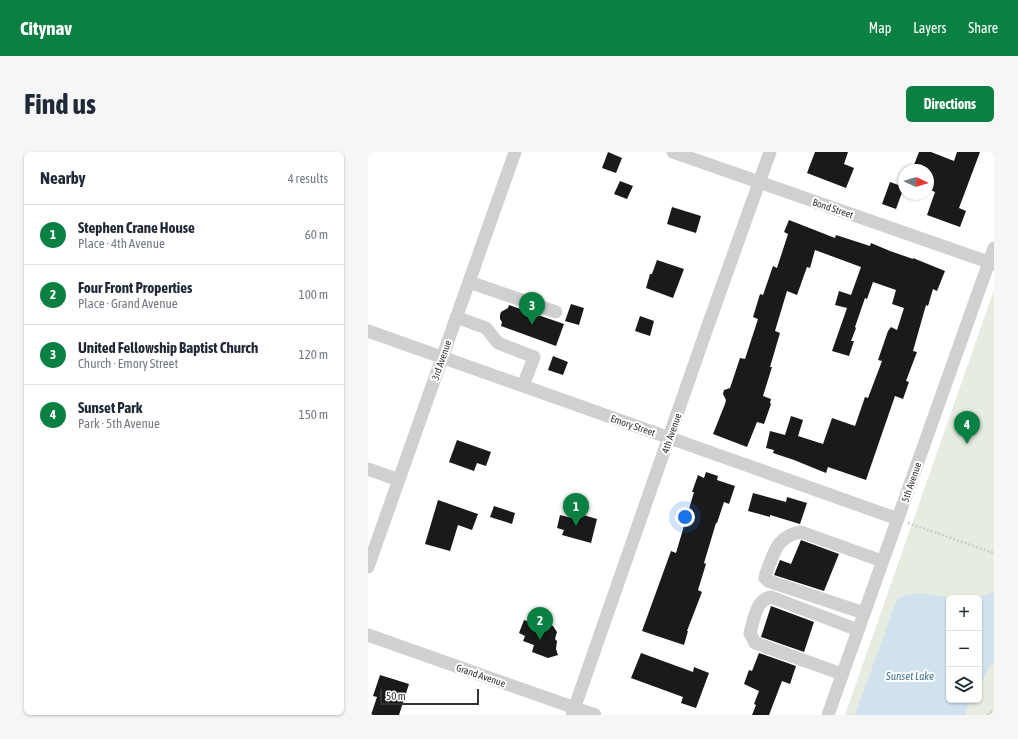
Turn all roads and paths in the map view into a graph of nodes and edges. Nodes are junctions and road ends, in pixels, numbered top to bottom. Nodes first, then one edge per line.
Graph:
1 (515, 152) edge
2 (673, 152) edge
3 (770, 152) edge
4 (760, 182) junction
5 (994, 248) edge
6 (991, 263) edge
7 (469, 282) junction
8 (556, 312) dead end
9 (456, 318) junction
10 (368, 331) edge
11 (442, 358) junction
12 (523, 386) junction
13 (669, 438) junction
14 (368, 469) edge
15 (399, 480) junction
16 (898, 519) junction
17 (994, 553) edge
18 (882, 561) junction
19 (368, 567) edge
20 (864, 613) junction
21 (858, 630) junction
22 (368, 635) edge
23 (842, 674) junction
24 (573, 711) edge
25 (994, 712) edge
26 (595, 715) edge
27 (828, 715) edge
28 (988, 715) edge

1 - 7 street, 3rd Avenue
2 - 4 street, Bond Street
3 - 4 street, 4th Avenue
4 - 6 street, Bond Street
4 - 13 street, 4th Avenue
5 - 6 street, 5th Avenue
6 - 16 street, 5th Avenue
7 - 8 street
7 - 9 street, 3rd Avenue
9 - 11 street, 3rd Avenue
9 - 12 street
10 - 11 street, Emory Street
11 - 12 street, Emory Street
11 - 15 street, 3rd Avenue
12 - 13 street, Emory Street
13 - 16 street, Emory Street
13 - 24 street, 4th Avenue
14 - 15 street
15 - 19 street, 3rd Avenue
16 - 17 path
16 - 18 street, 5th Avenue
18 - 20 street, 5th Avenue
18 - 20 street
20 - 21 street, 5th Avenue
21 - 23 street, 5th Avenue
21 - 23 street
22 - 24 street, Grand Avenue
23 - 27 street, 5th Avenue
24 - 26 street, Grand Avenue
25 - 28 path

